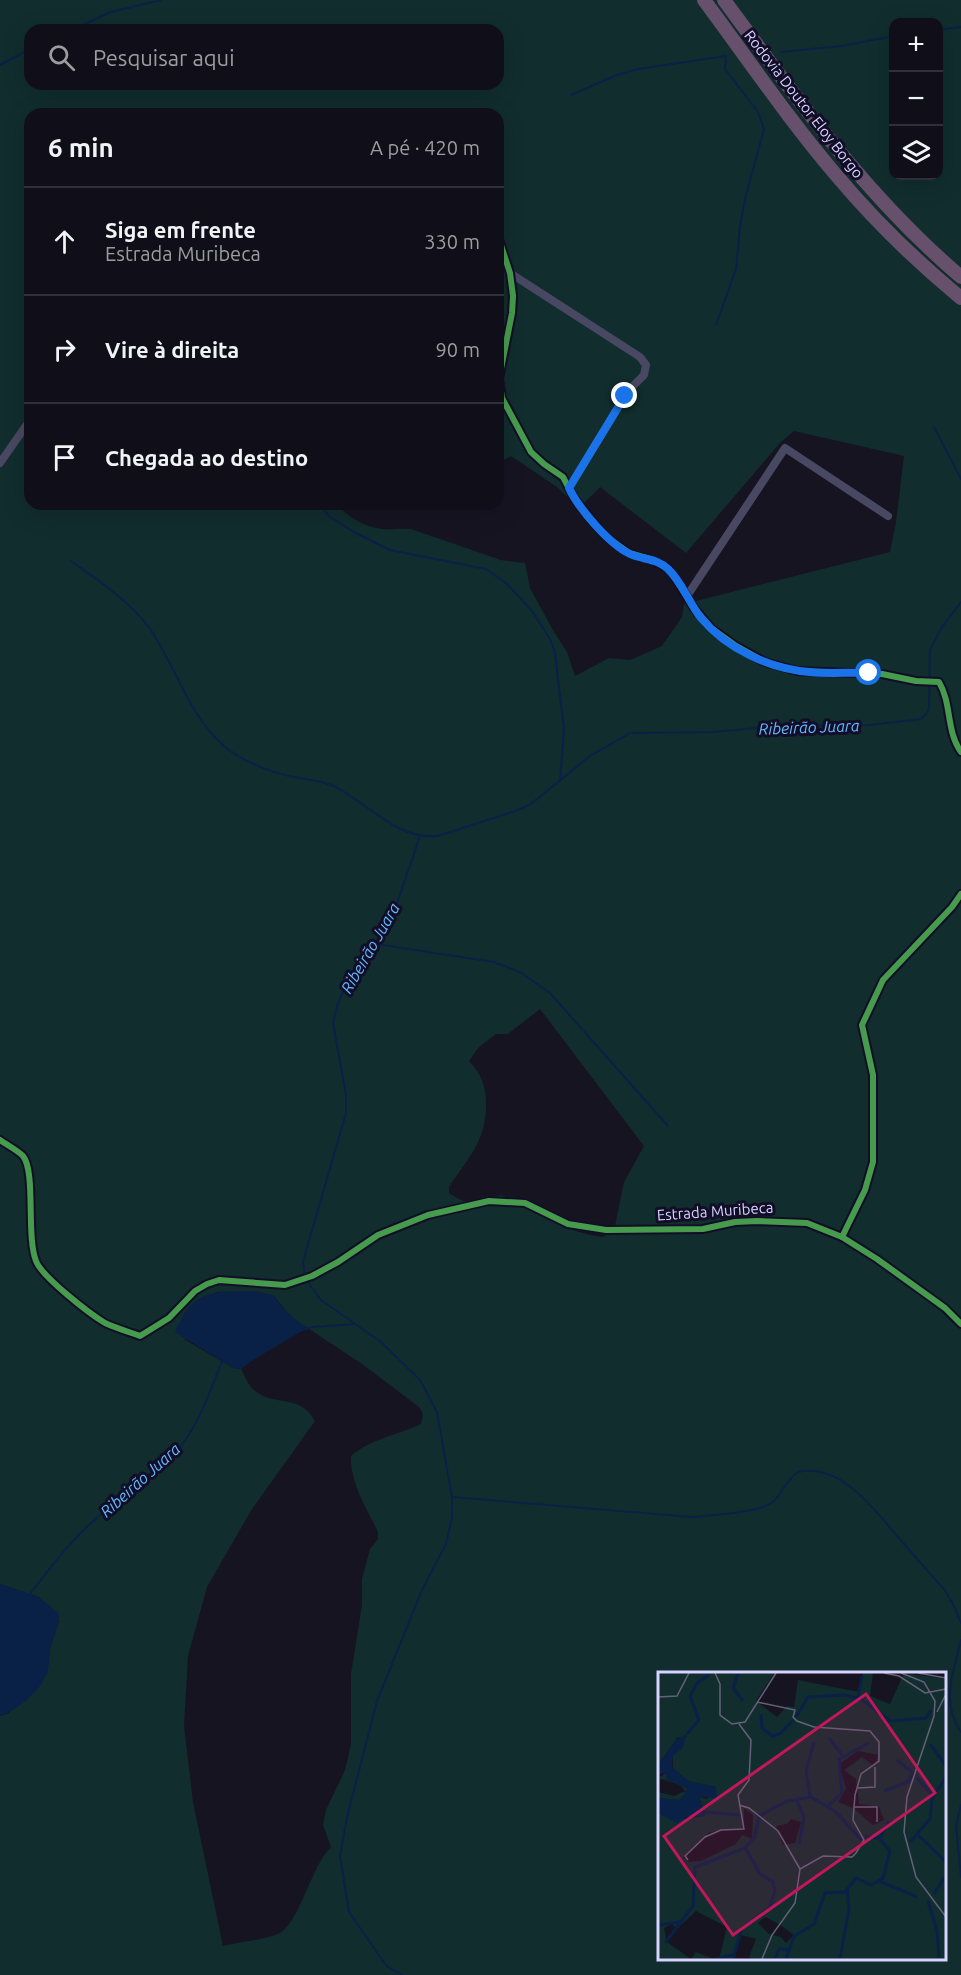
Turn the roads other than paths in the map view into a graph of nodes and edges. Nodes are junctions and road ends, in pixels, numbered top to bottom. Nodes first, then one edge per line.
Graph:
1 (704, 0) edge
2 (724, 0) edge
3 (504, 254) edge
4 (510, 273) junction
5 (961, 277) edge
6 (961, 298) edge
7 (504, 352) edge
8 (504, 402) edge
9 (24, 429) edge
10 (0, 463) edge
11 (569, 488) junction
12 (888, 516) dead end
13 (687, 596) junction
14 (961, 752) edge
15 (961, 894) edge
16 (0, 1140) edge
17 (842, 1237) junction
18 (961, 1324) edge

1 - 6 highway, Rodovia Doutor Eloy Borgo
2 - 5 highway, Rodovia Doutor Eloy Borgo
3 - 4 street
4 - 7 street
4 - 11 street
8 - 11 street
9 - 10 street
11 - 13 street
12 - 13 street
13 - 14 street
15 - 17 street
16 - 17 street, Estrada Muribeca
17 - 18 street, Estrada Muribeca

